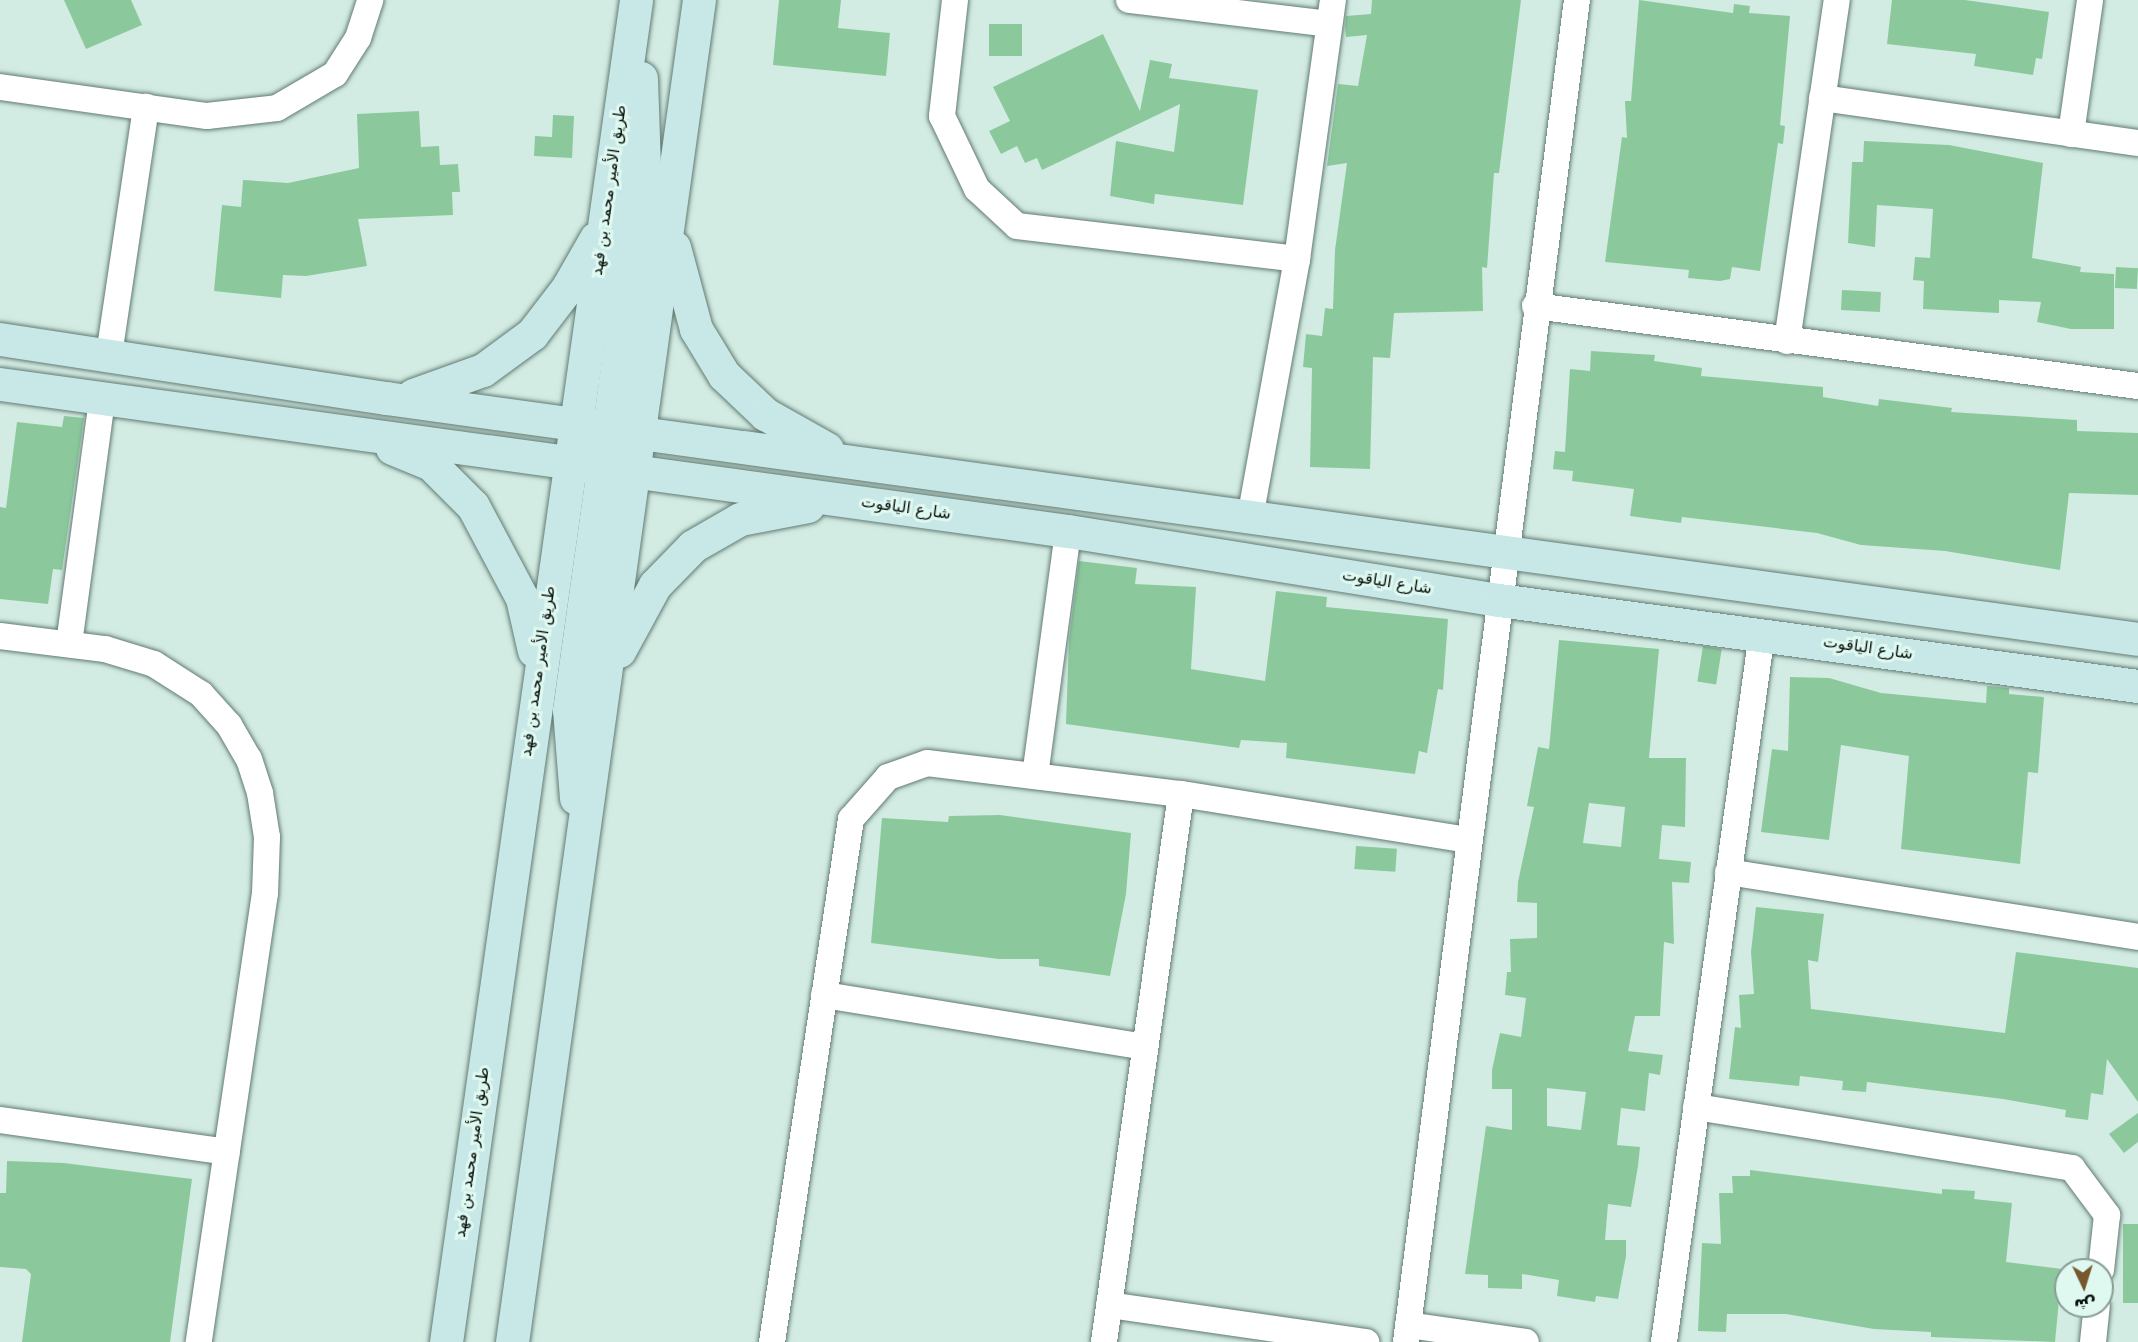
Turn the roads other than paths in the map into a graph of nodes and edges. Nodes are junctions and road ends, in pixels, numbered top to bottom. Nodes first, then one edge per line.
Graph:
1 (370, 0) edge
2 (637, 0) edge
3 (699, 0) edge
4 (955, 0) edge
5 (1129, 0) edge
6 (1577, 0) edge
7 (1837, 0) edge
8 (2090, 0) edge
9 (1331, 12) edge
10 (0, 87) edge
11 (1822, 98) junction
12 (147, 107) junction
13 (2071, 134) junction
14 (2138, 144) edge
15 (605, 221) junction
16 (670, 230) junction
17 (1297, 259) junction
18 (1535, 306) junction
19 (0, 339) edge
20 (1787, 341) junction
21 (109, 355) junction
22 (0, 384) edge
23 (2138, 386) edge
24 (386, 398) junction
25 (102, 400) junction
26 (642, 430) junction
27 (360, 434) junction
28 (605, 446) junction
29 (844, 458) junction
30 (568, 462) junction
31 (847, 500) junction
32 (1250, 518) junction
33 (1068, 531) junction
34 (1504, 553) junction
35 (1499, 600) junction
36 (1762, 633) junction
37 (0, 636) edge
38 (2138, 639) edge
39 (69, 644) junction
40 (538, 671) junction
41 (608, 672) junction
42 (2138, 686) edge
43 (1035, 776) junction
44 (1181, 794) junction
45 (1469, 840) junction
46 (581, 859) junction
47 (1728, 872) junction
48 (2138, 937) edge
49 (824, 995) junction
50 (1145, 1047) junction
51 (1696, 1107) junction
52 (0, 1120) edge
53 (227, 1152) junction
54 (2102, 1258) edge
55 (1109, 1305) junction
56 (2096, 1318) edge
57 (1407, 1333) edge
58 (199, 1342) edge
59 (446, 1342) edge
60 (512, 1342) edge
61 (772, 1342) edge
62 (1104, 1342) edge
63 (1366, 1342) edge
64 (1526, 1342) edge
65 (1664, 1342) edge
66 (2093, 1342) edge

1 - 12 street
2 - 15 street, طريق الأمير محمد بن فهد
2 - 28 street
3 - 16 street, طريق الأمير محمد بن فهد
4 - 17 street
5 - 9 street
6 - 18 street
7 - 11 street
8 - 13 street
9 - 17 street
10 - 12 street
11 - 13 street
11 - 20 street
12 - 21 street
13 - 14 street
15 - 24 street
15 - 28 street, طريق الأمير محمد بن فهد
16 - 26 street, طريق الأمير محمد بن فهد
16 - 29 street
17 - 32 street
18 - 20 street
18 - 34 street
19 - 21 street
20 - 23 street
21 - 24 street
22 - 25 street
24 - 28 street, شارع الياقوت
25 - 27 street
25 - 39 street
26 - 28 street, طريق الأمير محمد بن فهد
26 - 29 street
27 - 30 street
27 - 40 street
28 - 30 street, طريق الأمير محمد بن فهد
28 - 31 street, شارع الياقوت
28 - 41 street, طريق الأمير محمد بن فهد
28 - 46 street
29 - 32 street
30 - 40 street, طريق الأمير محمد بن فهد
31 - 33 street, شارع الياقوت
31 - 41 street
32 - 34 street
33 - 35 street, شارع الياقوت
33 - 43 street
34 - 35 street
34 - 38 street
35 - 36 street, شارع الياقوت
35 - 45 street
36 - 42 street, شارع الياقوت
36 - 47 street
37 - 39 street
39 - 53 street
40 - 59 street, طريق الأمير محمد بن فهد
41 - 46 street, طريق الأمير محمد بن فهد
43 - 44 street
43 - 49 street
44 - 45 street
44 - 50 street
45 - 57 street
46 - 60 street, طريق الأمير محمد بن فهد
47 - 48 street
47 - 51 street
49 - 50 street
49 - 61 street
50 - 55 street
51 - 54 street
51 - 65 street
52 - 53 street
53 - 58 street
55 - 62 street
55 - 63 street
56 - 66 street
57 - 64 street

